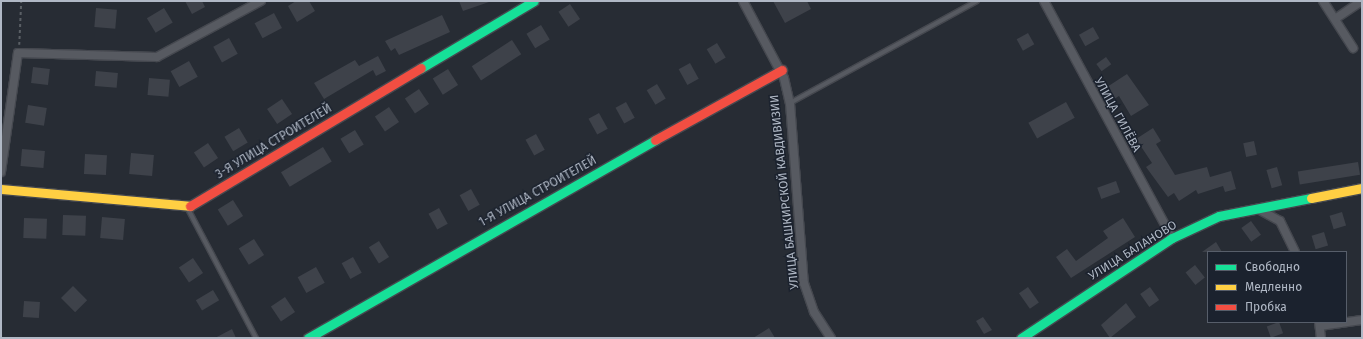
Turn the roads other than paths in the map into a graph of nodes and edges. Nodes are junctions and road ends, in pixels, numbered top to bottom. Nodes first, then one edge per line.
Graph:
1 (261, 1) edge
2 (534, 1) edge
3 (743, 1) edge
4 (977, 1) edge
5 (1044, 1) edge
6 (1323, 1) edge
7 (1362, 2) edge
8 (1335, 19) junction
9 (1353, 48) dead end
10 (782, 70) junction
11 (790, 103) junction
12 (1, 172) edge
13 (1362, 188) edge
14 (1, 189) edge
15 (187, 208) junction
16 (1258, 209) junction
17 (1172, 238) junction
18 (1295, 251) edge
19 (1362, 320) edge
20 (1347, 321) edge
21 (1330, 323) edge
22 (1319, 324) edge
23 (256, 338) edge
24 (308, 338) edge
25 (830, 338) edge
26 (1021, 338) edge
27 (1321, 338) edge

1 - 12 street
2 - 15 street, 3-Я УЛИЦА СТРОИТЕЛЕЙ
3 - 10 street, УЛИЦА БАШКИРСКОЙ КАВДИВИЗИИ
4 - 11 lane
5 - 17 street, УЛИЦА ГИЛЁВА
6 - 8 street
7 - 8 street
8 - 9 street
10 - 11 street, УЛИЦА БАШКИРСКОЙ КАВДИВИЗИИ
10 - 24 street, 1-Я УЛИЦА СТРОИТЕЛЕЙ
11 - 25 street, УЛИЦА БАШКИРСКОЙ КАВДИВИЗИИ
13 - 16 street, УЛИЦА БАЛАНОВО
14 - 15 street
15 - 23 lane
16 - 17 street, УЛИЦА БАЛАНОВО
16 - 18 street
17 - 26 street, УЛИЦА БАЛАНОВО
19 - 20 street
21 - 22 street
22 - 27 street

